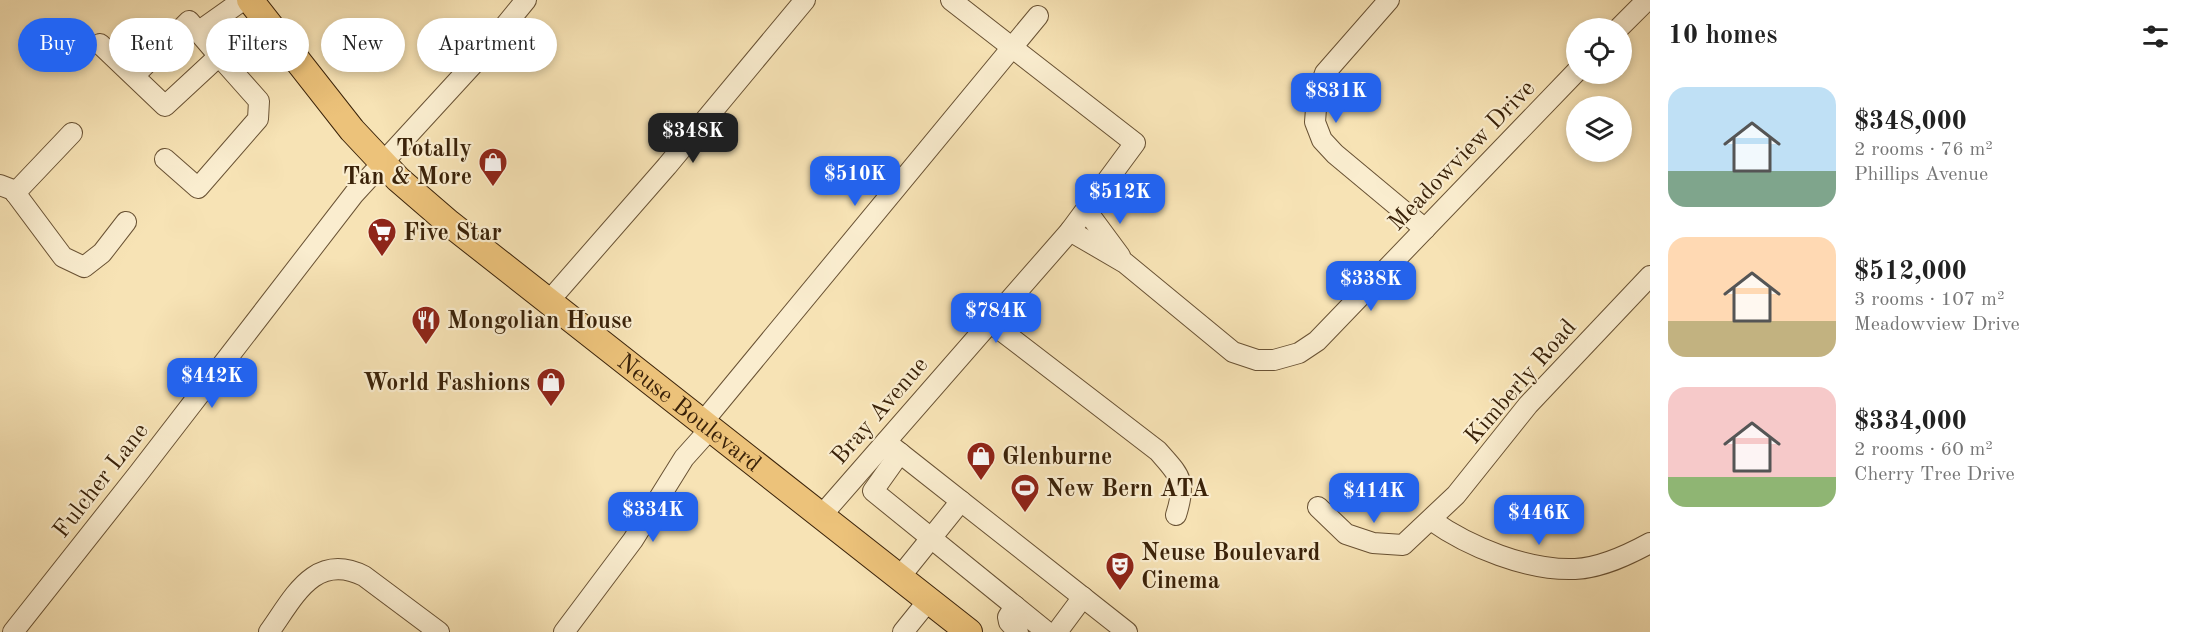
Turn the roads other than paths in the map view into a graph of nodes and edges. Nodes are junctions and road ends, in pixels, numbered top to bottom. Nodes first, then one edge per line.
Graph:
1 (243, 0) edge
2 (250, 0) edge
3 (525, 0) edge
4 (805, 0) edge
5 (951, 0) edge
6 (1389, 0) edge
7 (1647, 0) edge
8 (1038, 16) dead end
9 (1629, 18) edge
10 (198, 32) junction
11 (206, 41) edge
12 (99, 44) dead end
13 (1012, 47) junction
14 (206, 68) edge
15 (233, 72) edge
16 (134, 76) junction
17 (1566, 82) edge
18 (72, 133) dead end
19 (165, 159) dead end
20 (384, 163) junction
21 (7, 189) edge
22 (1086, 210) junction
23 (126, 222) dead end
24 (1425, 229) junction
25 (1070, 231) junction
26 (1125, 263) junction
27 (1650, 276) edge
28 (549, 301) junction
29 (990, 322) junction
30 (706, 426) junction
31 (893, 448) junction
32 (961, 501) junction
33 (1318, 507) dead end
34 (1176, 515) dead end
35 (821, 516) junction
36 (1431, 520) junction
37 (930, 537) junction
38 (1650, 543) edge
39 (900, 578) junction
40 (1083, 597) junction
41 (928, 601) junction
42 (1014, 606) junction
43 (1045, 631) edge
44 (13, 632) edge
45 (269, 632) edge
46 (439, 632) edge
47 (564, 632) edge
48 (903, 632) edge
49 (969, 632) edge
50 (1018, 632) edge
51 (1127, 632) edge

1 - 10 street
2 - 20 main road, Neuse Boulevard
3 - 20 street, Fulcher Lane
4 - 28 street
5 - 13 street
6 - 24 street
7 - 9 street
8 - 13 street
10 - 11 street
10 - 16 street
12 - 16 street
13 - 22 street, Bray Avenue
13 - 30 street
14 - 16 street
15 - 19 street
17 - 24 street, Meadowview Drive
18 - 21 street
20 - 28 main road, Neuse Boulevard
20 - 44 street, Fulcher Lane
21 - 23 street
22 - 25 street, Bray Avenue
22 - 26 street, Meadowview Drive
24 - 26 street, Meadowview Drive
25 - 26 street, Meadowview Drive
25 - 29 street, Bray Avenue
27 - 36 street, Kimberly Road
28 - 30 main road, Neuse Boulevard
29 - 31 street, Bray Avenue
29 - 34 street
30 - 35 main road, Neuse Boulevard
30 - 47 street
31 - 32 street
31 - 35 street, Bray Avenue
31 - 37 street
32 - 37 street
32 - 40 street
33 - 36 street
35 - 39 main road, Neuse Boulevard
36 - 38 street
37 - 39 street
37 - 42 street
39 - 41 main road, Neuse Boulevard
40 - 43 street
40 - 51 street
41 - 48 street
41 - 49 main road, Neuse Boulevard
42 - 43 street
42 - 50 street
45 - 46 street

